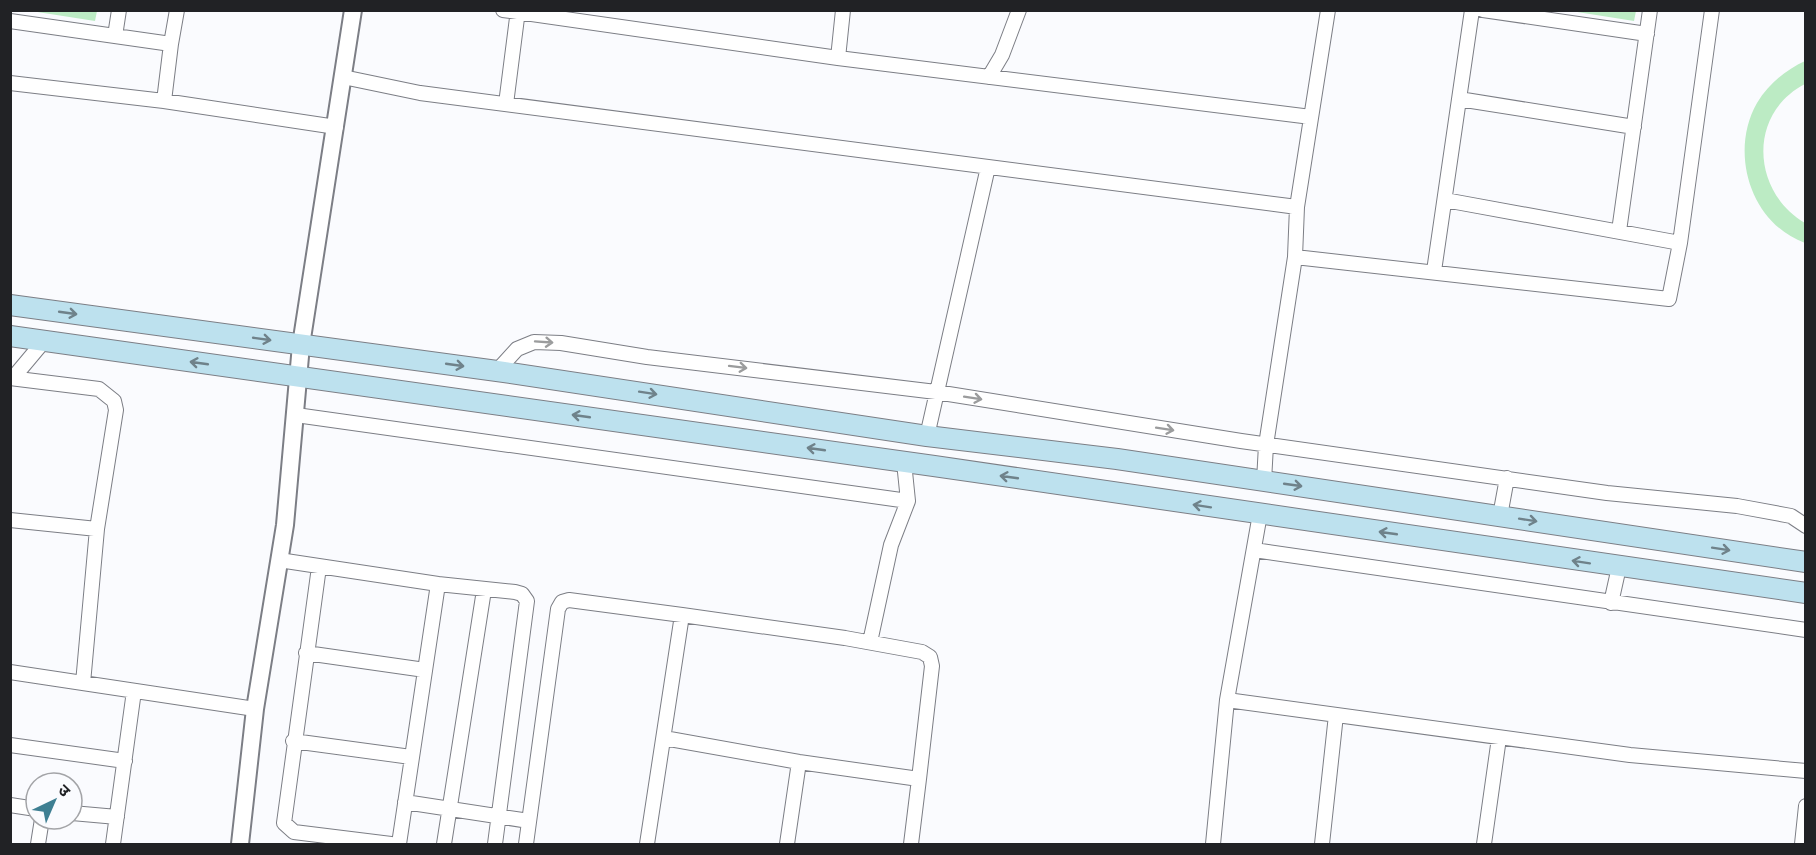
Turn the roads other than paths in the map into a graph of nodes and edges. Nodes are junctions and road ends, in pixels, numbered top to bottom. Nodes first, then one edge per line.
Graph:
1 (119, 10) edge
2 (177, 10) edge
3 (353, 10) edge
4 (843, 10) edge
5 (1019, 10) edge
6 (1328, 10) edge
7 (1472, 10) edge
8 (1483, 10) edge
9 (1650, 10) edge
10 (1713, 10) edge
11 (513, 11) edge
12 (10, 21) edge
13 (1647, 34) junction
14 (115, 36) junction
15 (171, 44) junction
16 (838, 58) junction
17 (343, 77) junction
18 (989, 77) junction
19 (10, 82) edge
20 (1459, 99) junction
21 (164, 101) junction
22 (506, 104) junction
23 (1311, 117) junction
24 (336, 127) junction
25 (1634, 127) junction
26 (988, 167) junction
27 (1444, 200) junction
28 (1297, 207) junction
29 (1619, 231) junction
30 (1680, 243) junction
31 (1295, 257) junction
32 (1434, 271) junction
33 (10, 305) edge
34 (10, 336) edge
35 (44, 341) junction
36 (302, 345) junction
37 (497, 371) junction
38 (298, 376) junction
39 (12, 378) edge
40 (936, 392) junction
41 (296, 415) junction
42 (927, 436) junction
43 (1266, 445) junction
44 (904, 462) junction
45 (1507, 478) junction
46 (1264, 481) junction
47 (908, 501) junction
48 (1260, 514) junction
49 (1500, 516) junction
50 (10, 520) edge
51 (1806, 526) edge
52 (98, 529) junction
53 (1497, 549) junction
54 (1254, 550) junction
55 (279, 560) junction
56 (1806, 562) edge
57 (319, 567) junction
58 (1619, 567) junction
59 (438, 584) junction
60 (484, 590) junction
61 (1806, 593) edge
62 (1611, 603) junction
63 (682, 615) junction
64 (1806, 630) edge
65 (870, 642) junction
66 (306, 653) junction
67 (425, 670) junction
68 (10, 672) edge
69 (83, 683) junction
70 (134, 691) junction
71 (1227, 700) junction
72 (255, 709) junction
73 (1336, 715) junction
74 (664, 738) junction
75 (1499, 738) junction
76 (293, 741) junction
77 (10, 745) edge
78 (411, 757) junction
79 (125, 761) junction
80 (799, 762) junction
81 (1806, 771) edge
82 (919, 779) junction
83 (405, 802) junction
84 (1806, 806) edge
85 (449, 809) junction
86 (84, 814) edge
87 (500, 816) junction
88 (117, 817) junction
89 (529, 821) junction
90 (113, 844) edge
91 (240, 844) edge
92 (391, 844) edge
93 (399, 844) edge
94 (444, 844) edge
95 (495, 844) edge
96 (526, 844) edge
97 (647, 844) edge
98 (787, 844) edge
99 (910, 844) edge
100 (1213, 844) edge
101 (1322, 844) edge
102 (1484, 844) edge
103 (1802, 844) edge

1 - 14 street
2 - 15 street
3 - 17 street
4 - 16 street
5 - 18 street
6 - 23 street
7 - 20 street
8 - 13 street
9 - 13 street
10 - 30 street
11 - 16 street
11 - 22 street
12 - 14 street
13 - 25 street
14 - 15 street
15 - 21 street
16 - 18 street
17 - 22 street
17 - 24 street
18 - 23 street
19 - 21 street
20 - 25 street
20 - 27 street
21 - 24 street
22 - 26 street
23 - 28 street
24 - 36 street
25 - 29 street
26 - 28 street
26 - 40 street
27 - 29 street
27 - 32 street
28 - 31 street
29 - 30 street
30 - 32 street
31 - 32 street
31 - 43 street
33 -> 36 main road
34 - 35 main road
38 -> 35 main road
35 - 39 street
36 -> 37 main road
36 - 38 street
37 -> 40 street
37 -> 42 main road
38 - 41 street
44 -> 38 main road
39 - 52 street
40 - 42 street
40 -> 43 street
41 - 47 street
41 - 55 street
42 - 46 main road
43 - 45 street
43 - 46 street
44 - 47 street
48 -> 44 main road
45 - 49 street
45 - 51 street
46 - 48 main road
46 -> 49 main road
47 - 65 street
53 -> 48 main road
48 - 54 street
49 - 53 main road
49 -> 56 main road
50 - 52 street
52 - 69 street
58 -> 53 main road
54 - 62 street
54 - 71 street
55 - 57 street
55 - 72 street
57 - 59 street
57 - 66 street
58 - 61 main road
58 - 62 street
59 - 60 street
59 - 67 street
60 - 85 street
60 - 87 street
62 - 64 street
63 - 65 street
63 - 74 street
63 - 89 street
65 - 82 street
66 - 67 street
66 - 76 street
67 - 78 street
68 - 69 street
69 - 70 street
70 - 72 street
70 - 79 street
71 - 73 street
71 - 100 street
72 - 91 street
73 - 75 street
73 - 101 street
74 - 80 street
74 - 97 street
75 - 81 street
75 - 102 street
76 - 78 street
76 - 92 street
77 - 79 street
78 - 83 street
79 - 88 street
80 - 82 street
80 - 98 street
82 - 99 street
83 - 85 street
83 - 93 street
84 - 103 street
85 - 87 street
85 - 94 street
86 - 88 street
87 - 89 street
87 - 95 street
88 - 90 street
89 - 96 street

